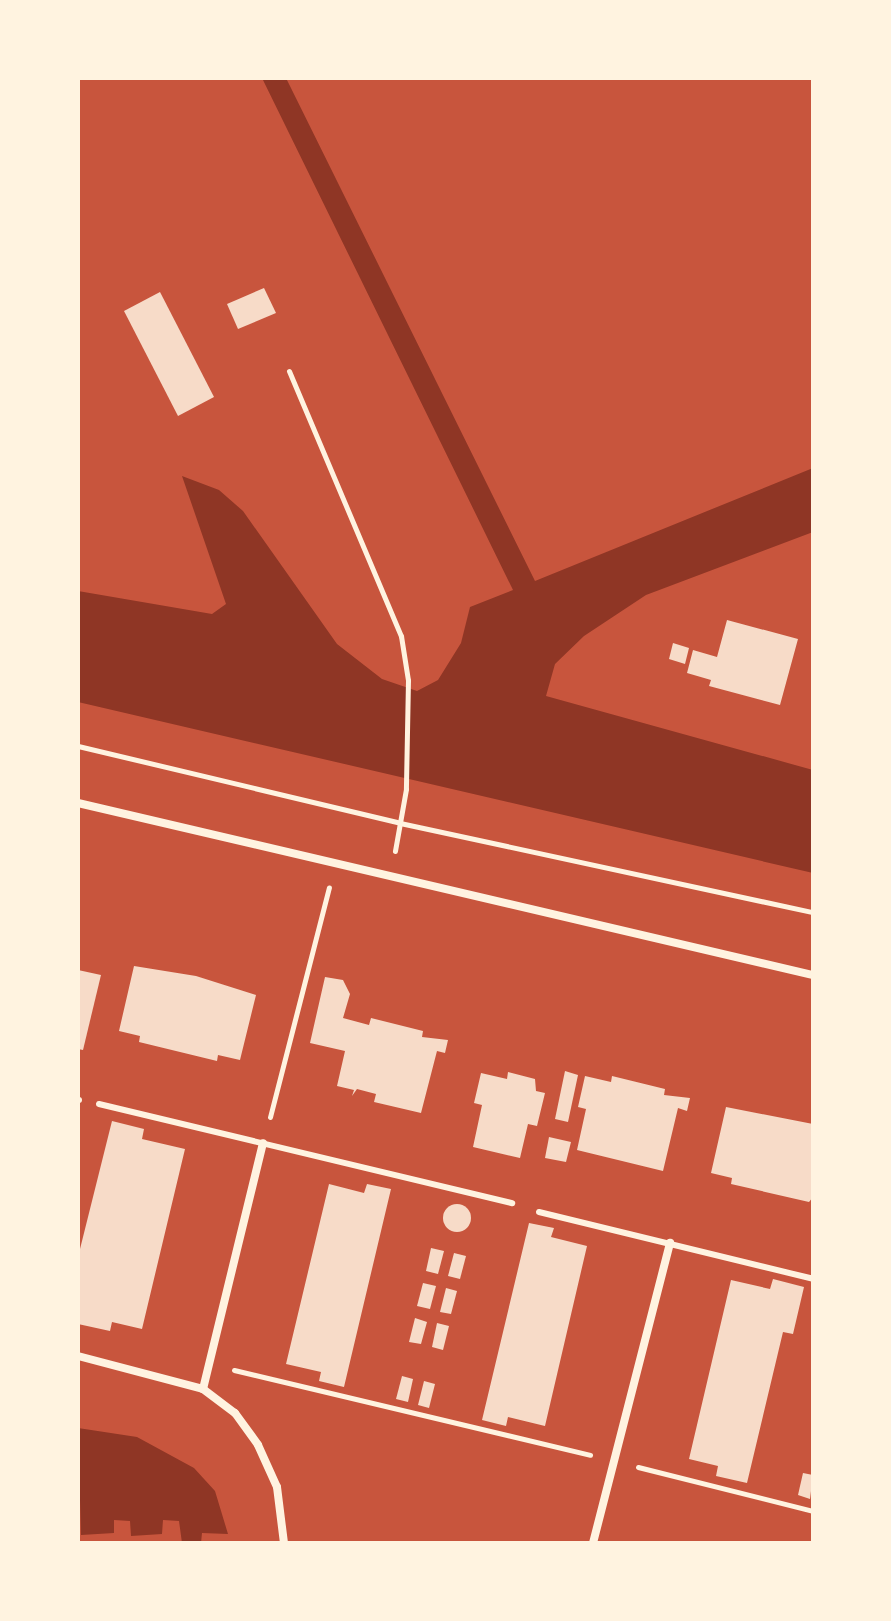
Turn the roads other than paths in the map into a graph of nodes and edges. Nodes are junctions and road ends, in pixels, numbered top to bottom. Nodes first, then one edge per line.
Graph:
1 (78, 803) edge
2 (813, 975) edge
3 (99, 1104) dead end
4 (263, 1143) junction
5 (512, 1203) dead end
6 (539, 1212) dead end
7 (670, 1243) junction
8 (813, 1279) edge
9 (78, 1356) edge
10 (203, 1389) junction
11 (284, 1543) edge
12 (593, 1543) edge

1 - 2 street
3 - 4 lane
4 - 5 lane
4 - 10 street
6 - 7 lane
7 - 8 lane
7 - 12 street
9 - 10 street
10 - 11 street

